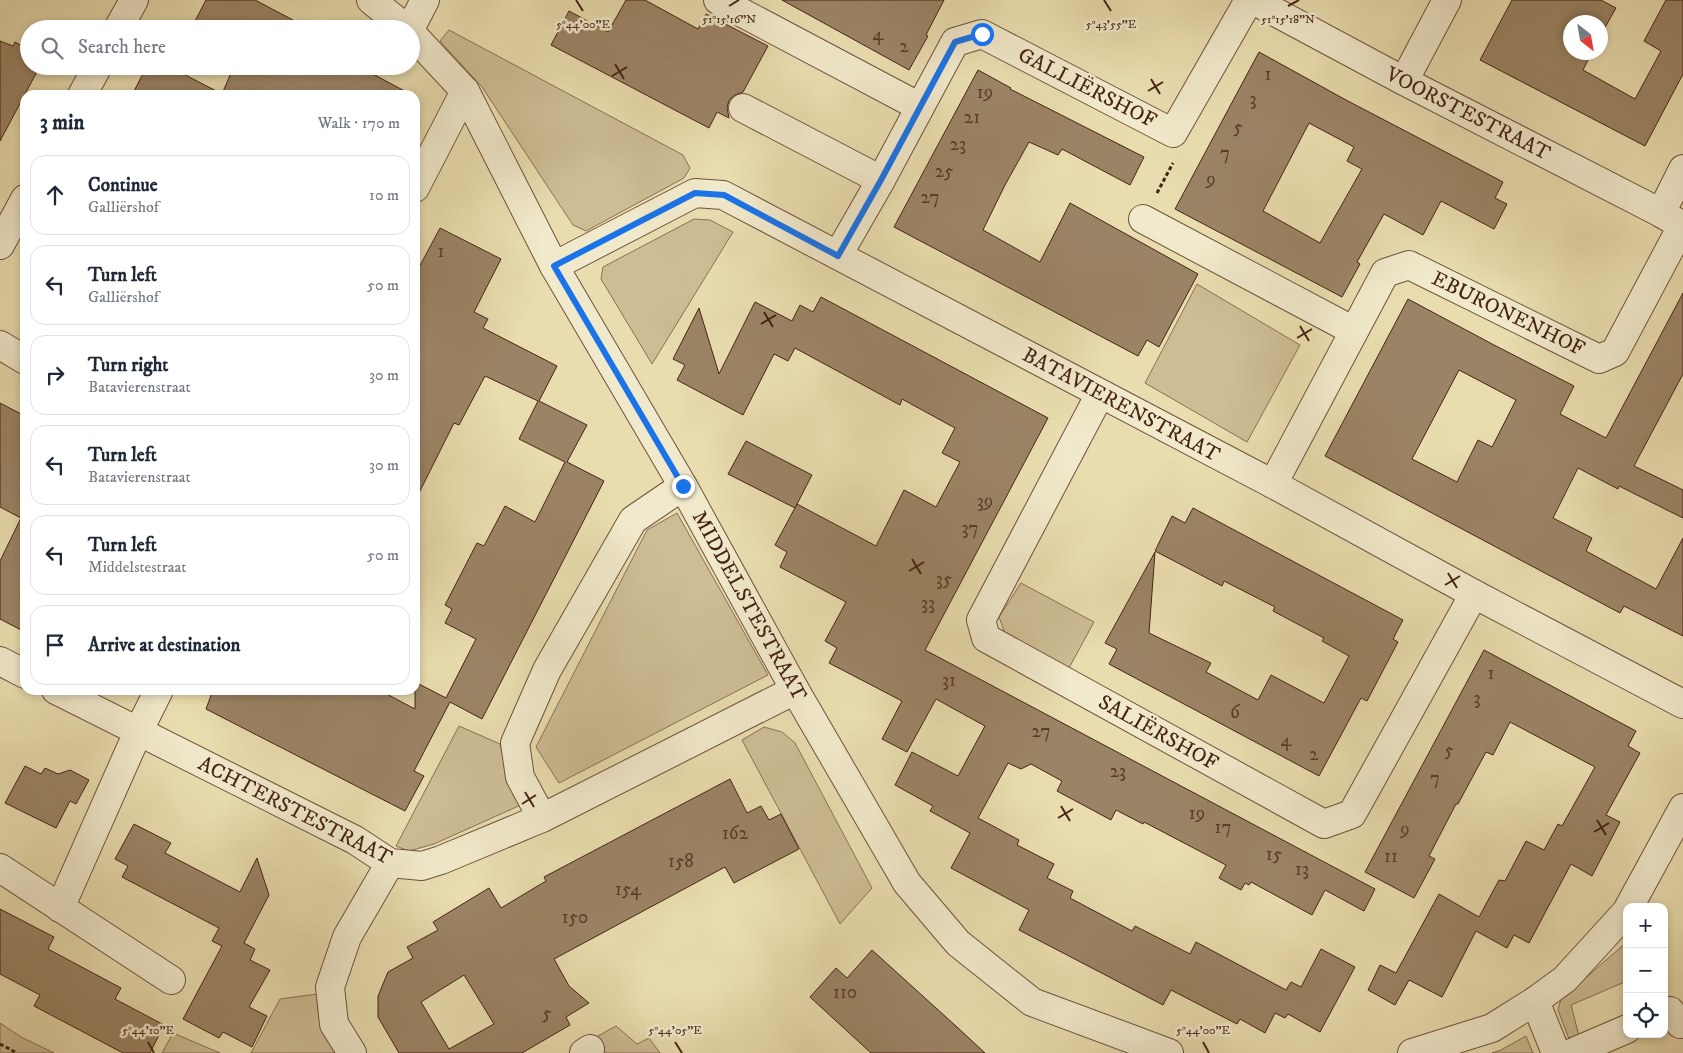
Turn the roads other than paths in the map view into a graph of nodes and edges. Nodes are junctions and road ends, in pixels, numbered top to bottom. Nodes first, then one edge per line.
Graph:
1 (134, 0) edge
2 (371, 0) edge
3 (425, 0) edge
4 (718, 0) edge
5 (1249, 0) edge
6 (1253, 0) edge
7 (1447, 0) edge
8 (123, 20) edge
9 (397, 20) edge
10 (413, 20) edge
11 (420, 42) edge
12 (93, 75) edge
13 (1404, 81) junction
14 (85, 90) edge
15 (465, 90) junction
16 (920, 107) junction
17 (743, 108) dead end
18 (1683, 169) edge
19 (420, 178) edge
20 (881, 180) junction
21 (20, 208) edge
22 (1144, 220) road end
23 (1675, 222) edge
24 (0, 245) edge
25 (838, 256) junction
26 (554, 266) junction
27 (1354, 332) junction
28 (0, 345) edge
29 (20, 357) edge
30 (1100, 394) junction
31 (1273, 484) junction
32 (683, 486) junction
33 (1474, 594) junction
34 (0, 662) edge
35 (20, 672) edge
36 (795, 690) junction
37 (66, 695) edge
38 (156, 695) edge
39 (1683, 704) edge
40 (138, 732) junction
41 (1683, 808) edge
42 (542, 818) junction
43 (390, 863) junction
44 (0, 868) edge
45 (1631, 903) edge
46 (60, 908) junction
47 (1623, 915) edge
48 (172, 980) dead end
49 (1535, 1002) junction
50 (1623, 1031) edge
51 (352, 1053) edge
52 (1169, 1053) edge
53 (1412, 1053) edge
54 (1556, 1053) edge
55 (1571, 1053) edge

1 - 8 street
2 - 9 street
3 - 10 street
4 - 16 street
5 - 16 street, GALLIËRSHOF
6 - 13 street, VOORSTESTRAAT
7 - 13 street
11 - 15 street, MIDDELSTESTRAAT
12 - 14 street
13 - 23 street, VOORSTESTRAAT
15 - 19 street
15 - 26 street, MIDDELSTESTRAAT
16 - 20 street, GALLIËRSHOF
17 - 20 street
18 - 23 street, EBURONENHOF
20 - 25 street, GALLIËRSHOF
21 - 24 street
22 - 27 street
23 - 27 street, EBURONENHOF
25 - 26 street, BATAVIERENSTRAAT
25 - 30 street, BATAVIERENSTRAAT
26 - 32 street, MIDDELSTESTRAAT
27 - 31 street, EBURONENHOF
28 - 29 street
30 - 31 street, BATAVIERENSTRAAT
30 - 33 street, SALIËRSHOF
31 - 33 street, BATAVIERENSTRAAT
32 - 36 street, MIDDELSTESTRAAT
32 - 42 street
33 - 39 street, BATAVIERENSTRAAT
34 - 35 street
36 - 42 street, ACHTERSTESTRAAT
36 - 52 street, MIDDELSTESTRAAT
37 - 40 street, ACHTERSTESTRAAT
38 - 40 street
40 - 43 street, ACHTERSTESTRAAT
40 - 46 street
41 - 45 street
42 - 43 street, ACHTERSTESTRAAT
43 - 51 street
44 - 46 street
46 - 48 street
47 - 49 street
49 - 53 street
49 - 54 street
50 - 55 street

